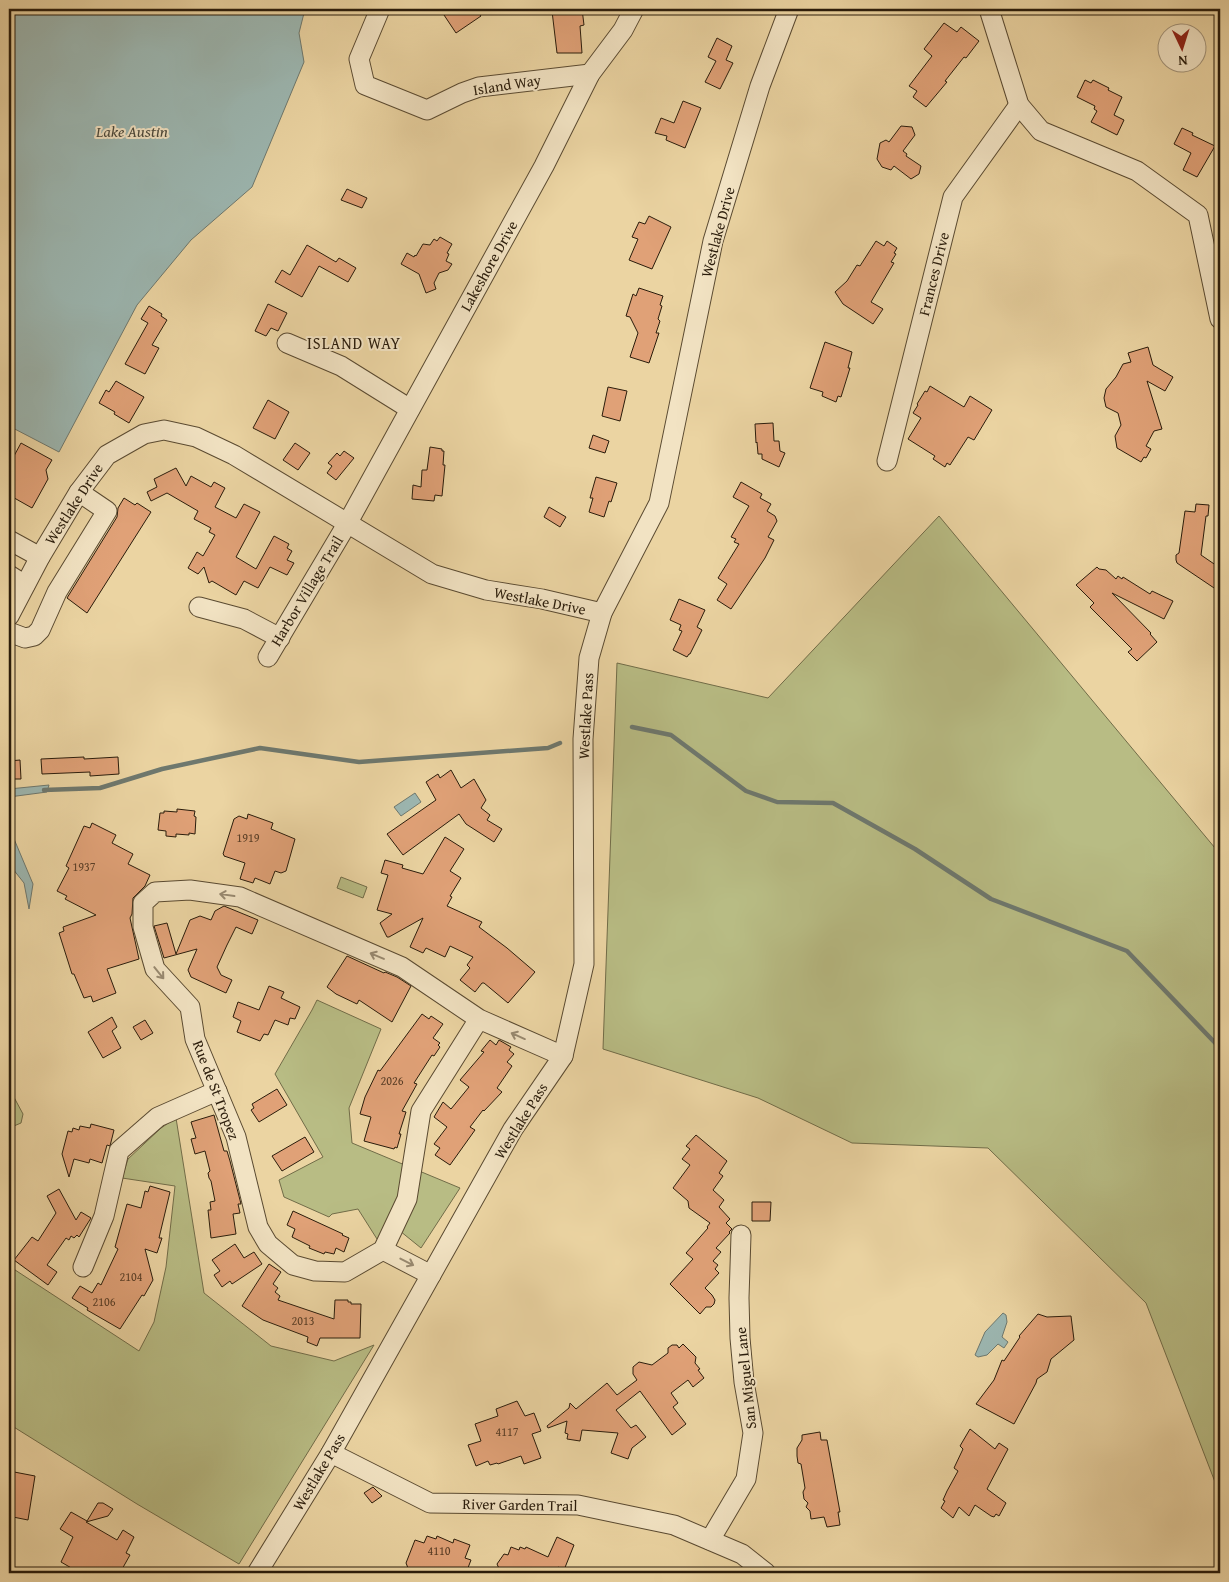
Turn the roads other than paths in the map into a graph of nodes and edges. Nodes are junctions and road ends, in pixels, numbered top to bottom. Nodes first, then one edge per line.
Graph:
1 (380, 9) edge
2 (634, 9) edge
3 (789, 9) edge
4 (989, 9) edge
5 (590, 74) junction
6 (1019, 105) junction
7 (1220, 319) edge
8 (287, 343) dead end
9 (410, 409) junction
10 (887, 461) dead end
11 (79, 492) junction
12 (347, 524) junction
13 (9, 540) edge
14 (40, 557) junction
15 (17, 580) edge
16 (199, 607) dead end
17 (602, 613) junction
18 (9, 616) edge
19 (9, 632) edge
20 (280, 638) junction
21 (268, 658) dead end
22 (479, 1019) junction
23 (563, 1056) junction
24 (217, 1091) junction
25 (741, 1235) dead end
26 (383, 1250) junction
27 (82, 1267) dead end
28 (431, 1275) junction
29 (332, 1453) junction
30 (710, 1540) junction
31 (257, 1573) edge
32 (766, 1573) edge

1 - 5 street, Island Way
2 - 5 street, Lakeshore Drive
3 - 17 street, Westlake Drive
4 - 6 street
5 - 9 street, Lakeshore Drive
6 - 7 street
6 - 10 street, Frances Drive
8 - 9 street
9 - 12 street, Lakeshore Drive
11 - 12 street, Westlake Drive
11 - 14 street, Westlake Drive
11 - 19 street
12 - 17 street, Westlake Drive
12 - 20 street, Harbor Village Trail
13 - 14 street
14 - 15 street, Westlake Drive
15 - 18 street, Westlake Drive
16 - 20 street
17 - 23 street, Westlake Pass
20 - 21 street, Harbor Village Trail
23 -> 22 street, Rue de St Tropez
22 -> 24 street, Rue de St Tropez
22 - 26 street
23 - 28 street, Westlake Pass
24 - 26 street, Rue de St Tropez
24 - 27 street
25 - 30 street, San Miguel Lane
26 -> 28 street
28 - 29 street, Westlake Pass
29 - 30 street, River Garden Trail
29 - 31 street, Westlake Pass
30 - 32 street, River Garden Trail

